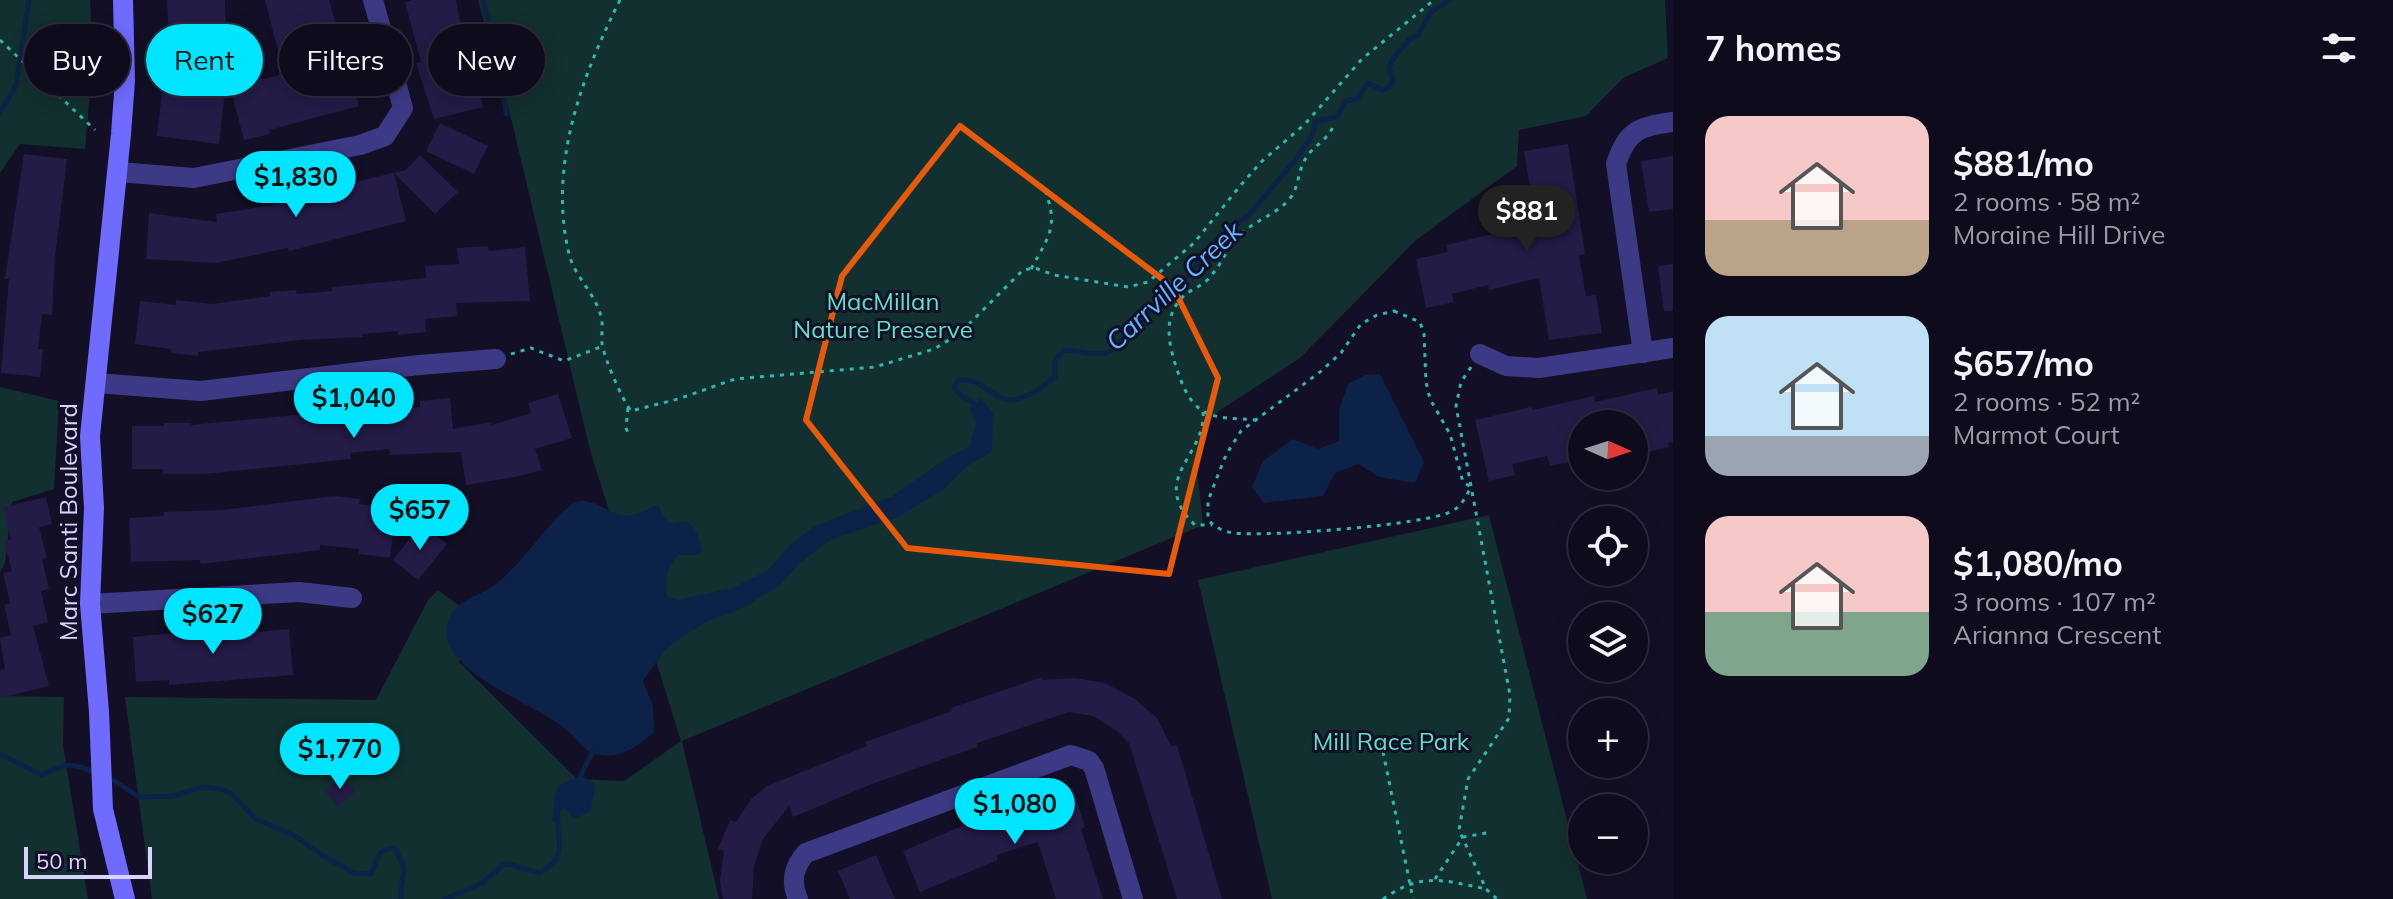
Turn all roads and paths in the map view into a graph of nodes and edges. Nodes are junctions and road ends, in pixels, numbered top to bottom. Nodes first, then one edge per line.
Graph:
1 (123, 0) edge
2 (373, 0) edge
3 (620, 0) edge
4 (1434, 0) edge
5 (0, 40) edge
6 (1673, 122) edge
7 (1333, 126) dead end
8 (95, 130) dead end
9 (118, 172) junction
10 (1043, 185) dead end
11 (1031, 269) junction
12 (603, 346) junction
13 (1673, 348) edge
14 (1643, 353) junction
15 (1480, 354) joint
16 (496, 359) joint
17 (96, 383) junction
18 (628, 408) junction
19 (1203, 412) junction
20 (1257, 420) junction
21 (630, 437) dead end
22 (1471, 487) junction
23 (1212, 525) junction
24 (352, 598) dead end
25 (90, 604) junction
26 (1381, 742) dead end
27 (1492, 832) dead end
28 (1463, 837) junction
29 (1435, 879) junction
30 (1411, 884) junction
31 (1486, 889) junction
32 (125, 899) edge
33 (798, 899) edge
34 (1133, 899) edge
35 (1383, 899) edge
36 (1413, 899) edge
37 (1497, 899) edge

1 - 9 street, Marc Santi Boulevard
2 - 9 street
3 - 12 path
4 - 11 path
5 - 8 path
6 - 14 street
7 - 19 path
9 - 17 street, Marc Santi Boulevard
10 - 11 path
11 - 18 path
12 - 16 path
12 - 18 path
13 - 14 street
14 - 15 street
15 - 22 path
16 - 17 street
17 - 25 street, Marc Santi Boulevard
18 - 21 path
19 - 20 path
19 - 23 path
20 - 22 path
20 - 23 path
22 - 23 path
22 - 28 path
24 - 25 street
25 - 32 street, Marc Santi Boulevard
26 - 30 path
27 - 28 path
28 - 29 path
28 - 31 path
29 - 30 path
29 - 31 path
30 - 35 path
30 - 36 path
31 - 37 path
33 - 34 street

